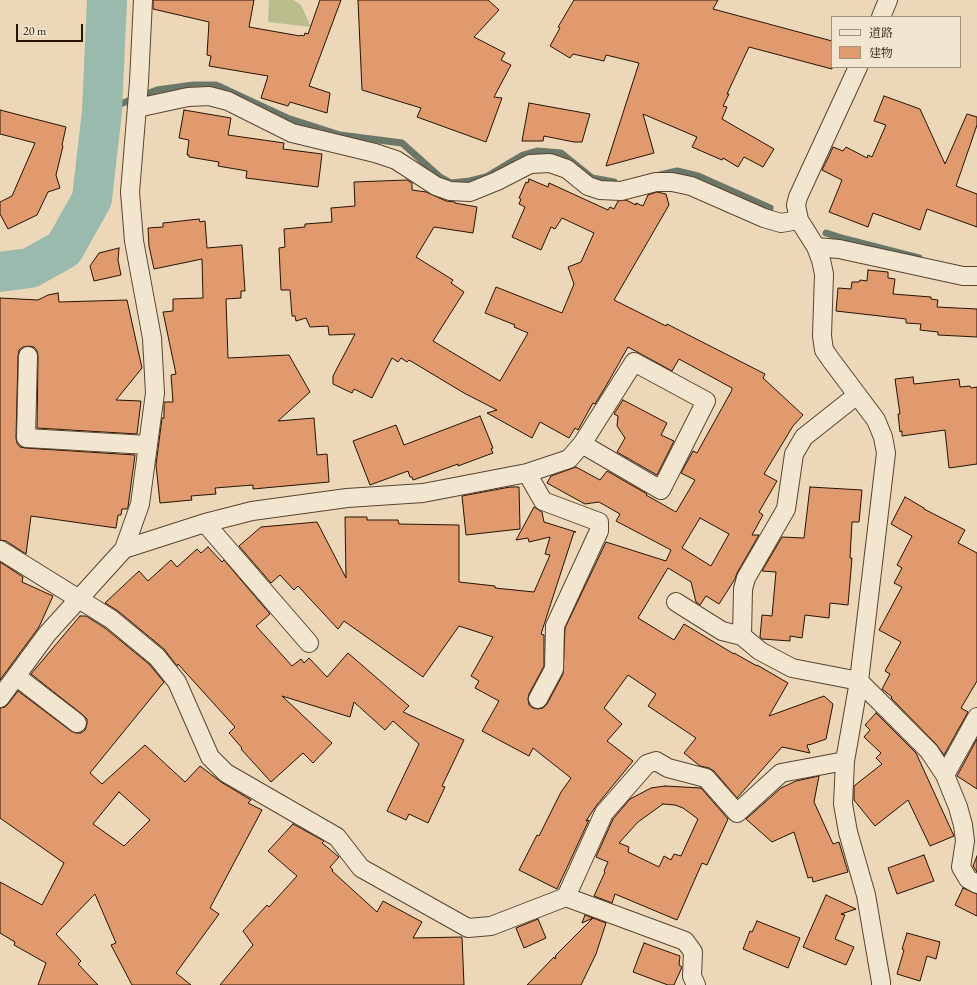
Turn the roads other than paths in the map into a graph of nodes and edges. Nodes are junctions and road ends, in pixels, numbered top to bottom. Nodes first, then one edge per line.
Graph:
1 (143, 0) edge
2 (888, 0) edge
3 (881, 16) edge
4 (858, 68) edge
5 (137, 107) junction
6 (799, 220) junction
7 (816, 247) junction
8 (977, 276) edge
9 (28, 356) dead end
10 (857, 395) junction
11 (582, 444) junction
12 (148, 445) junction
13 (528, 473) junction
14 (205, 523) junction
15 (124, 549) junction
16 (0, 550) edge
17 (78, 598) junction
18 (676, 602) dead end
19 (742, 636) junction
20 (309, 643) dead end
21 (16, 676) junction
22 (859, 681) junction
23 (0, 698) edge
24 (538, 699) dead end
25 (977, 718) edge
26 (77, 723) dead end
27 (845, 761) junction
28 (945, 775) junction
29 (977, 884) edge
30 (566, 897) junction
31 (696, 985) edge
32 (880, 985) edge

1 - 5 street
2 - 3 street
4 - 6 street
5 - 6 street
5 - 12 street
6 - 7 street
7 - 8 street
7 - 10 street
9 - 12 street
10 - 19 street
10 - 22 street
11 - 11 street
11 - 13 street
12 - 15 street
13 - 14 street
13 - 24 street
14 - 15 street
14 - 20 street
15 - 17 street
16 - 17 street
17 - 21 street
17 - 30 street
18 - 19 street
19 - 22 street
21 - 23 street
21 - 26 street
22 - 27 street
22 - 28 street
25 - 28 street
27 - 30 street
27 - 32 street
28 - 29 street
30 - 31 street

